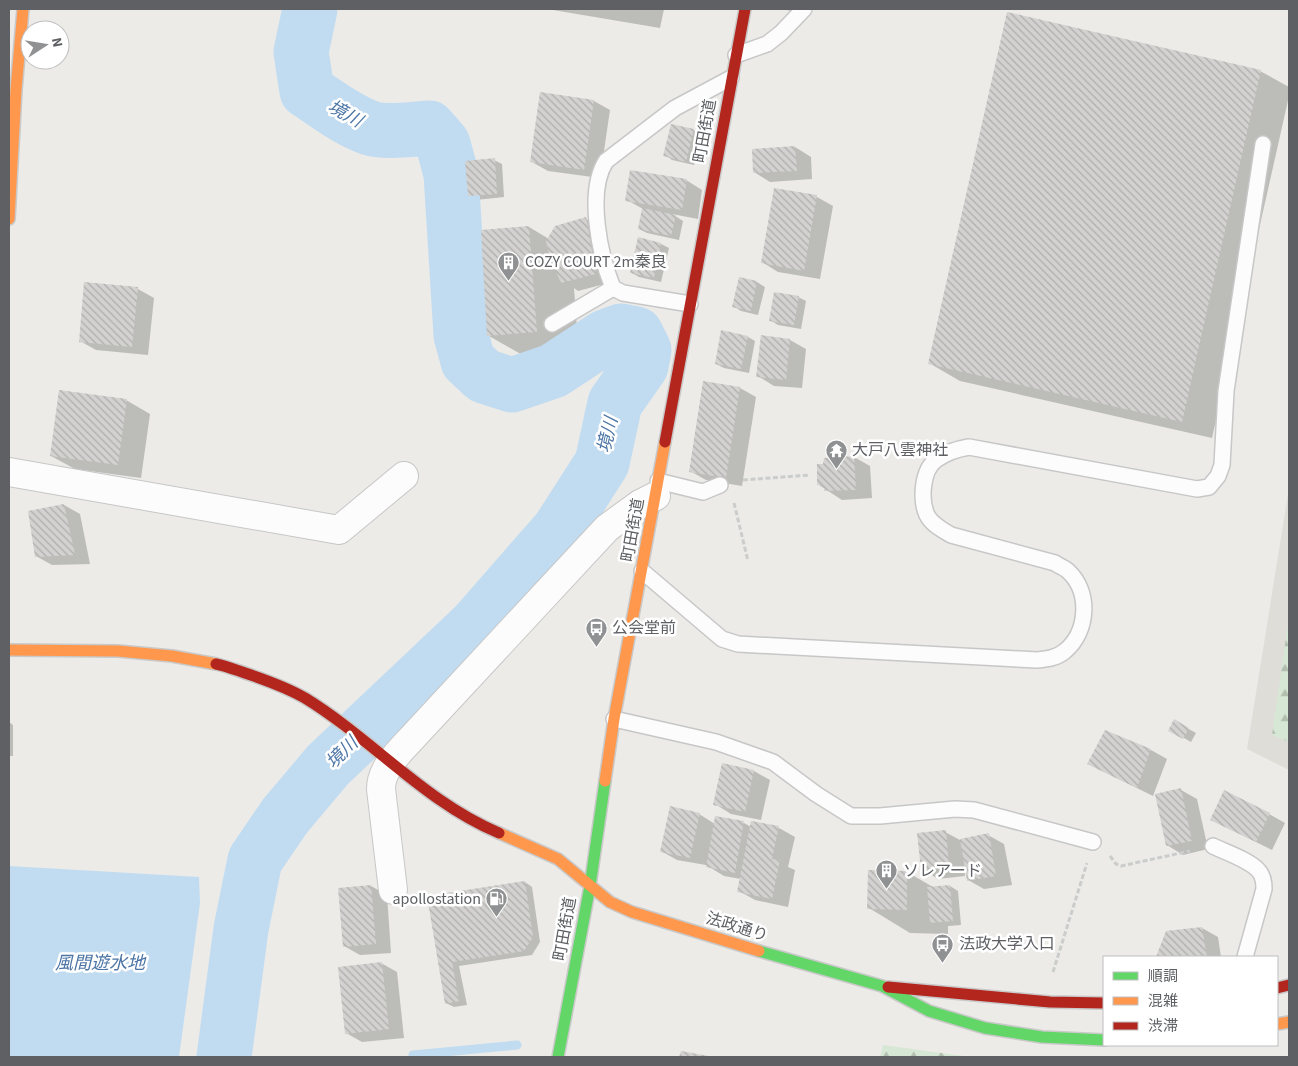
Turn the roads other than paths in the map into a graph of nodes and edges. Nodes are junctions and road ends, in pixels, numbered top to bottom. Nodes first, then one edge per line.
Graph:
1 (23, 9) edge
2 (745, 9) edge
3 (804, 9) edge
4 (736, 54) junction
5 (731, 78) junction
6 (12, 90) edge
7 (1263, 144) dead end
8 (9, 219) edge
9 (613, 288) junction
10 (690, 304) junction
11 (552, 324) dead end
12 (9, 472) edge
13 (404, 476) dead end
14 (720, 485) dead end
15 (657, 488) junction
16 (642, 571) junction
17 (9, 650) edge
18 (614, 719) junction
19 (385, 758) junction
20 (1093, 842) road end
21 (1213, 846) road end
22 (590, 886) junction
23 (394, 890) dead end
24 (1245, 956) edge
25 (882, 986) junction
26 (1103, 1003) edge
27 (1103, 1040) edge
28 (558, 1057) edge

1 - 6 street
2 - 4 street, 町田街道
3 - 4 lane
4 - 5 street, 町田街道
5 - 9 lane
5 - 10 street, 町田街道
6 - 8 street
7 - 16 lane
9 - 10 lane
9 - 11 lane
10 - 15 street, 町田街道
12 - 13 street
14 - 15 lane
15 - 16 street, 町田街道
15 - 19 street
16 - 18 street, 町田街道
17 - 19 street, 法政通り
18 - 20 lane
18 - 22 street, 町田街道
19 - 22 street, 法政通り
19 - 23 street
21 - 24 lane
22 - 25 street, 法政通り
22 - 28 street, 町田街道
25 - 26 street, 法政通り
25 - 27 street, 法政通り

